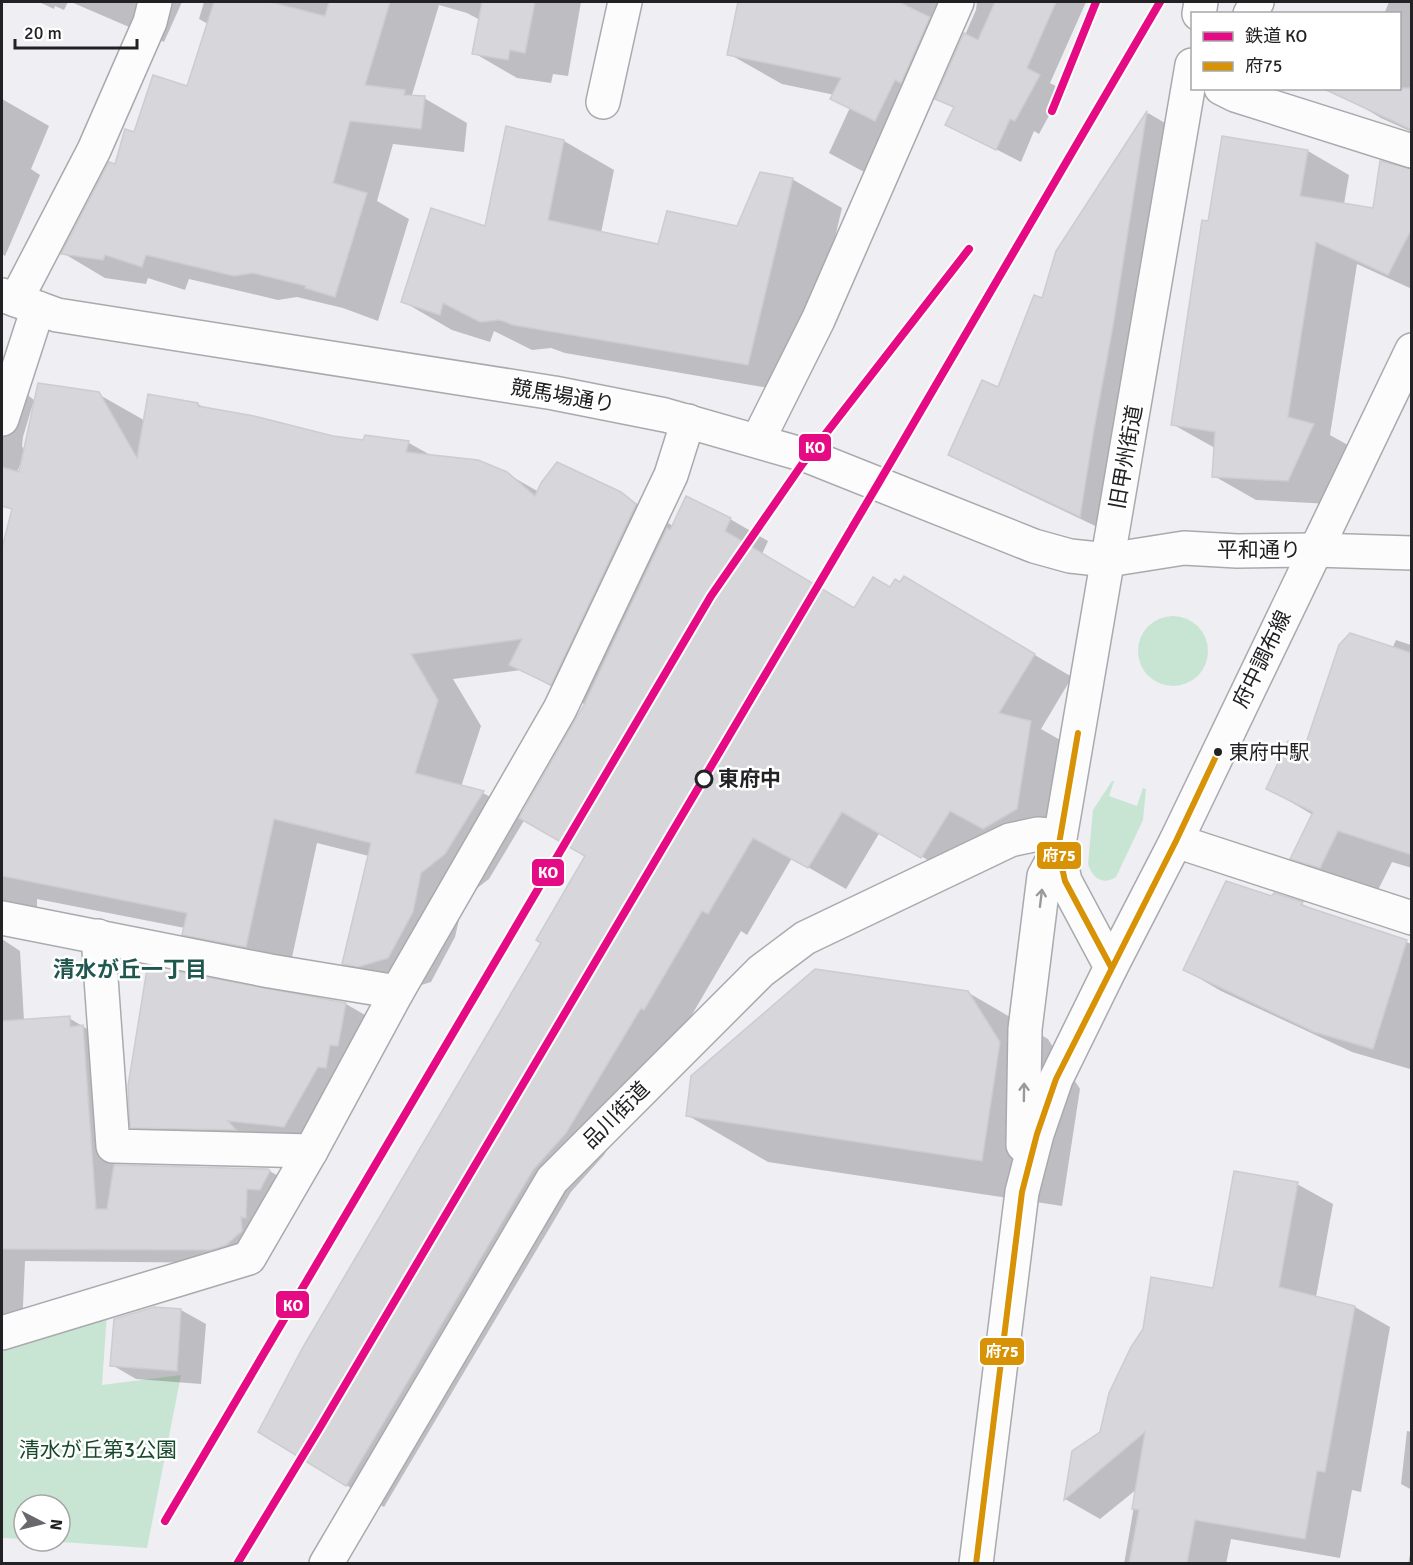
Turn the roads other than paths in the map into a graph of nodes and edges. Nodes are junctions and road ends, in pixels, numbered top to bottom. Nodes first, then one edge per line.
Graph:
1 (155, 2) edge
2 (625, 2) edge
3 (957, 2) edge
4 (1191, 77) edge
5 (1225, 90) edge
6 (603, 102) dead end
7 (1412, 151) edge
8 (18, 301) edge
9 (1412, 350) edge
10 (2, 419) edge
11 (688, 421) junction
12 (758, 440) junction
13 (1315, 550) junction
14 (1412, 553) edge
15 (1108, 560) junction
16 (1176, 842) junction
17 (1059, 843) junction
18 (2, 918) edge
19 (1412, 918) edge
20 (98, 936) junction
21 (1111, 967) junction
22 (397, 992) junction
23 (311, 1151) junction
24 (1022, 1192) junction
25 (2, 1333) edge
26 (326, 1563) edge
27 (976, 1563) edge

1 - 8 street
2 - 6 street
3 - 12 street
4 - 15 street, 旧甲州街道
5 - 7 street
8 - 10 street
8 - 11 street, 競馬場通り
9 - 13 street, 府中調布線
11 - 12 street, 競馬場通り
11 - 22 street
12 - 15 street, 競馬場通り
13 - 14 street, 平和通り
13 - 15 street, 平和通り
13 - 16 street, 府中調布線
15 - 17 street, 旧甲州街道
16 - 19 street
16 - 21 street, 府中調布線
17 - 21 street
24 -> 17 street
17 - 26 street, 品川街道
18 - 20 street
20 - 22 street
20 - 23 street
21 - 24 street
22 - 23 street
23 - 25 street
24 - 27 street

